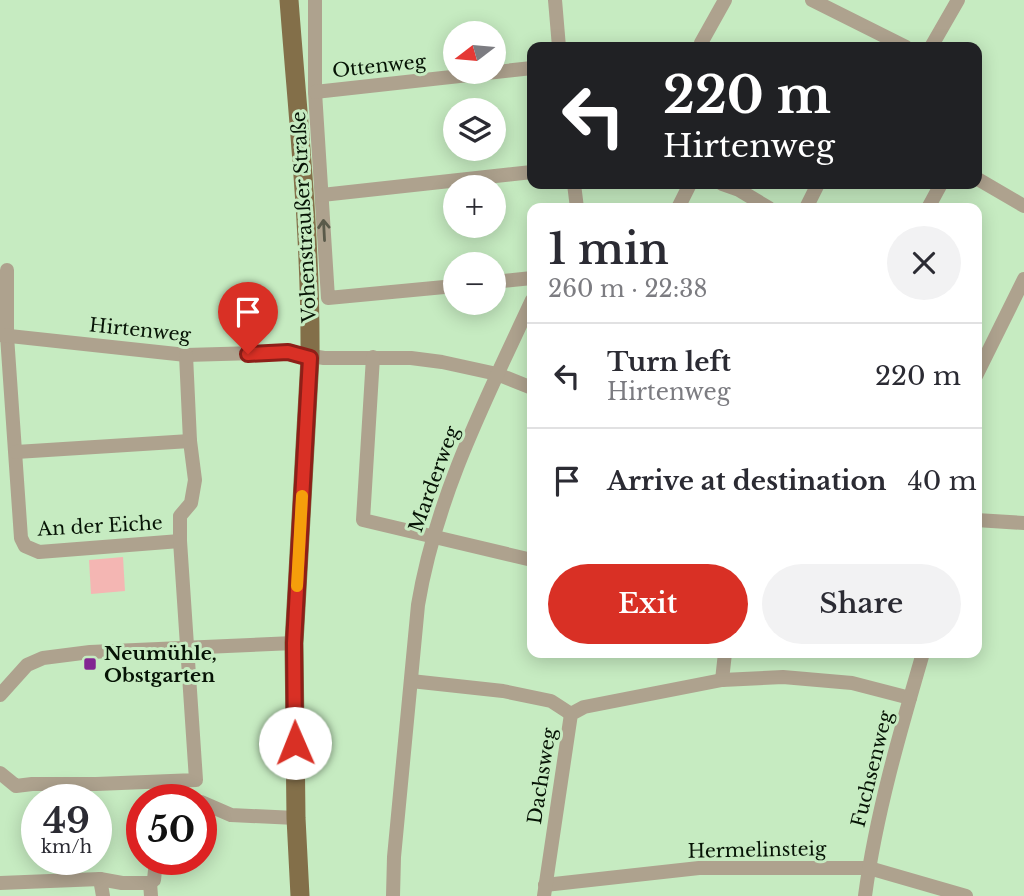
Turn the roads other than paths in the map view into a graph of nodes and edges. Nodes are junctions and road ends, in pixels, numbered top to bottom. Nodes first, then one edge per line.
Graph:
1 (289, 0) edge
2 (315, 0) edge
3 (555, 0) edge
4 (724, 0) edge
5 (812, 0) edge
6 (958, 0) edge
7 (559, 42) edge
8 (702, 42) edge
9 (896, 42) edge
10 (934, 42) edge
11 (527, 69) edge
12 (315, 92) junction
13 (527, 173) edge
14 (982, 182) edge
15 (736, 189) edge
16 (322, 194) junction
17 (761, 203) edge
18 (1024, 206) edge
19 (7, 270) dead end
20 (527, 279) edge
21 (1024, 279) edge
22 (506, 281) edge
23 (443, 287) edge
24 (527, 311) edge
25 (4, 335) edge
26 (186, 355) junction
27 (373, 357) junction
28 (310, 358) junction
29 (982, 364) edge
30 (497, 374) junction
31 (527, 386) edge
32 (190, 441) junction
33 (16, 452) junction
34 (982, 520) edge
35 (1024, 523) edge
36 (432, 538) junction
37 (180, 541) junction
38 (527, 559) edge
39 (294, 643) junction
40 (188, 647) junction
41 (724, 658) edge
42 (922, 658) edge
43 (722, 680) junction
44 (411, 681) junction
45 (0, 695) edge
46 (910, 698) junction
47 (571, 713) junction
48 (0, 773) edge
49 (196, 780) junction
50 (197, 784) edge
51 (217, 809) edge
52 (296, 818) junction
53 (869, 868) junction
54 (100, 879) junction
55 (0, 883) edge
56 (152, 883) edge
57 (545, 891) edge
58 (103, 896) edge
59 (300, 896) edge
60 (393, 896) edge
61 (865, 896) edge
62 (966, 896) edge

1 - 28 main road, Vohenstraußer Straße
2 - 12 street, Vohenstraußer Straße
3 - 7 street
4 - 8 street
5 - 9 street
6 - 10 street
11 - 12 street, Ottenweg
12 - 16 street, Vohenstraußer Straße
13 - 16 street
14 - 18 street
15 - 17 street
23 -> 16 street, Vohenstraußer Straße
19 - 25 street
20 - 22 street
21 - 29 street
24 - 30 street, Marderweg
25 - 26 street, Hirtenweg
25 - 33 street, An der Eiche
26 - 28 street, Hirtenweg
26 - 32 street
27 - 28 street, Hirtenweg
27 - 30 street, Hirtenweg
27 - 36 street
28 - 39 main road, Vohenstraußer Straße
30 - 31 street, Hirtenweg
30 - 36 street, Marderweg
32 - 33 street
32 - 37 street
33 - 37 street, An der Eiche
34 - 35 street
36 - 38 street
36 - 44 street, Marderweg
37 - 40 street
39 - 40 street
39 - 52 main road, Vohenstraußer Straße
40 - 45 street
40 - 49 street
41 - 43 street
42 - 46 street, Fuchsenweg
43 - 46 street, Dachsweg
43 - 47 street, Dachsweg
44 - 47 street
44 - 60 street, Marderweg
46 - 53 street, Fuchsenweg
47 - 57 street, Dachsweg
48 - 49 street
49 - 50 street
51 - 52 street
52 - 59 main road, Vohenstraußer Straße
53 - 57 street, Hermelinsteig
53 - 61 street, Fuchsenweg
53 - 62 street, Hermelinsteig
54 - 55 street
54 - 56 street
54 - 58 street

